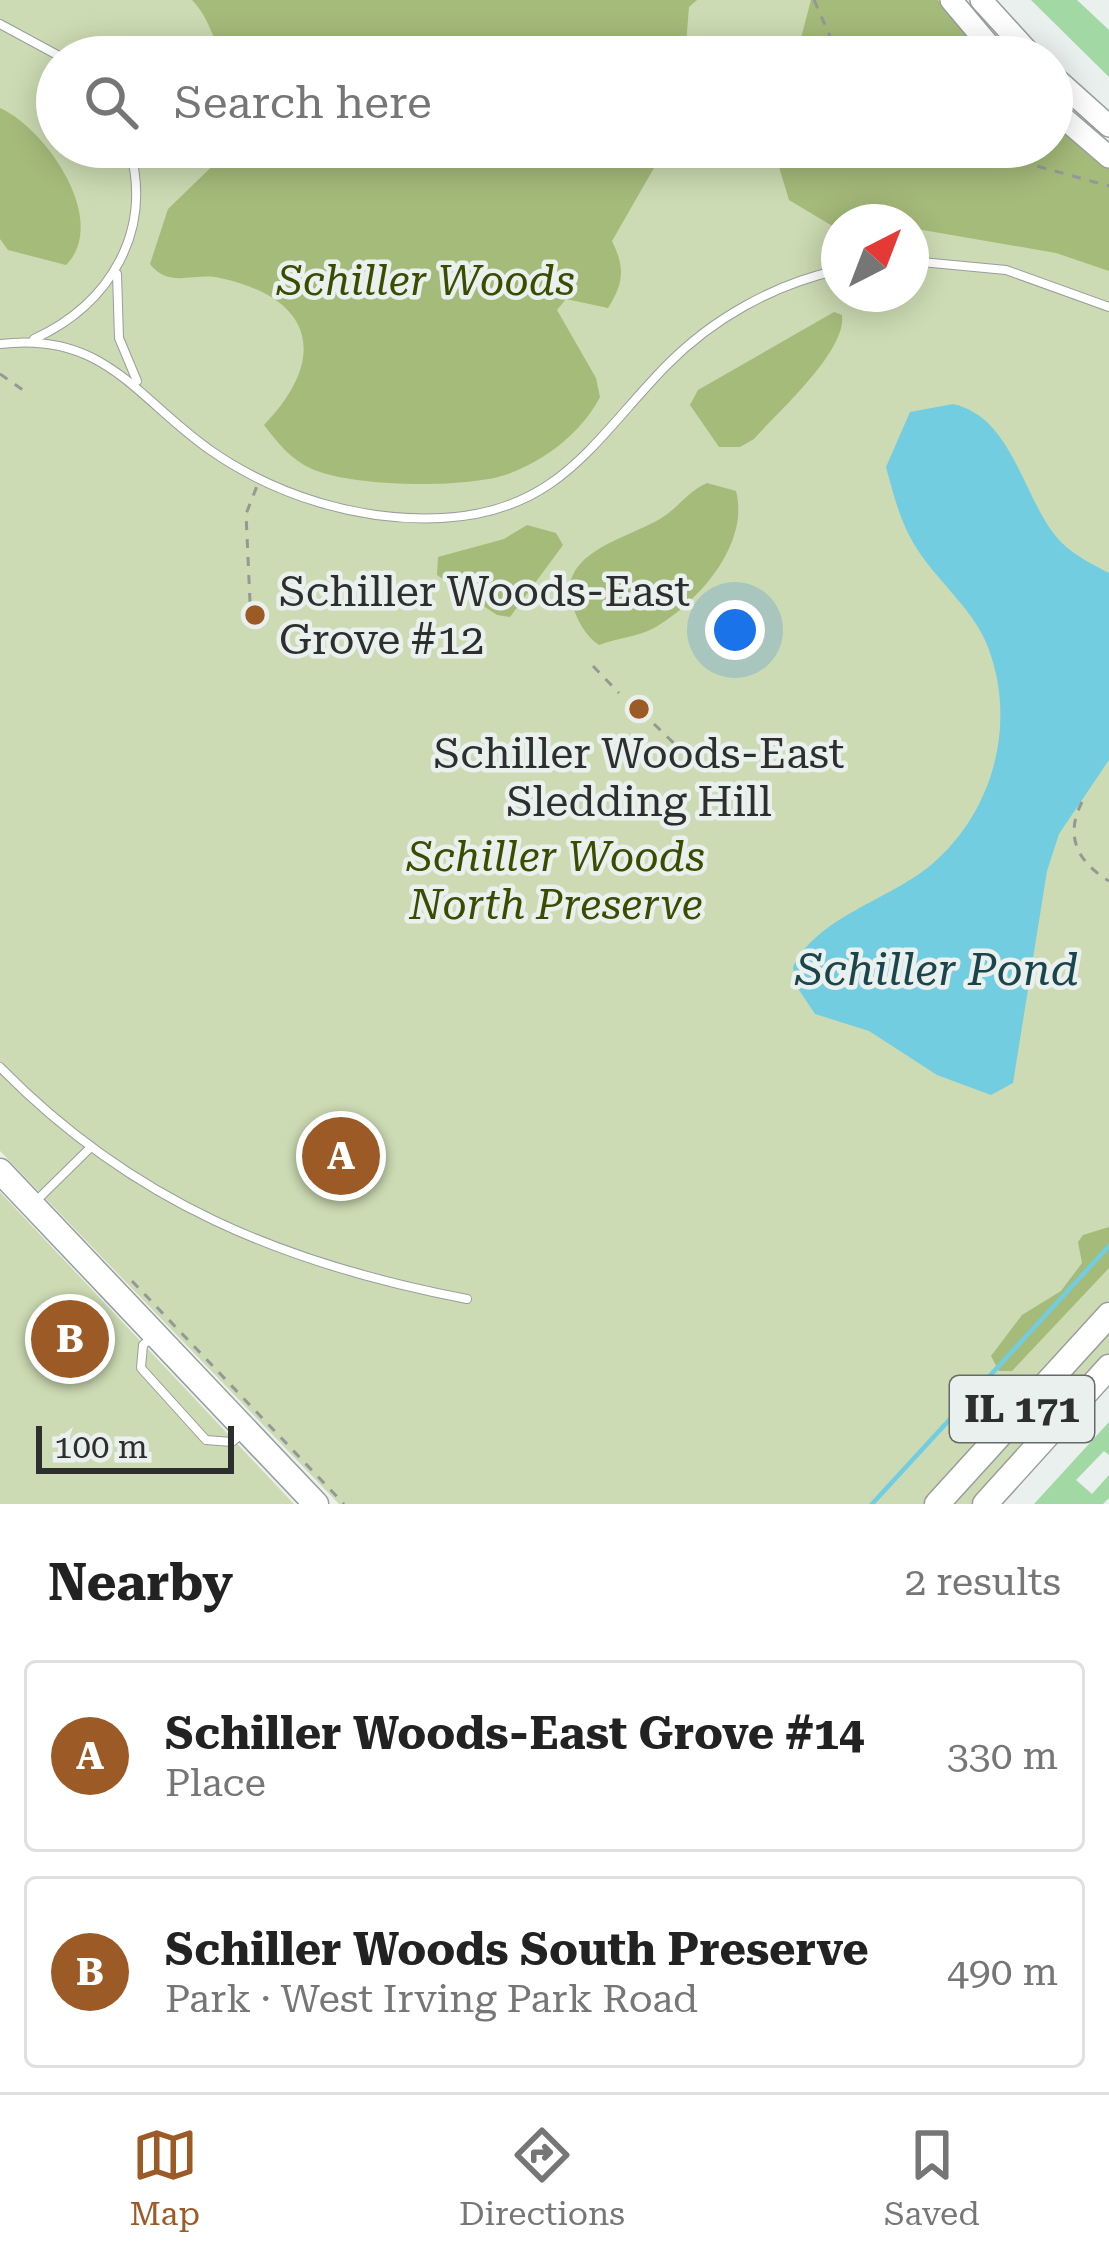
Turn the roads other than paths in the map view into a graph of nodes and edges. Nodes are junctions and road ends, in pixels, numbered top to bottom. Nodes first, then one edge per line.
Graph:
1 (951, 0) edge
2 (981, 0) edge
3 (0, 24) edge
4 (981, 36) edge
5 (1014, 36) edge
6 (36, 43) edge
7 (1073, 94) edge
8 (1073, 126) edge
9 (1109, 126) edge
10 (1109, 157) edge
11 (132, 168) edge
12 (929, 263) edge
13 (118, 270) junction
14 (821, 276) edge
15 (1109, 307) edge
16 (32, 340) junction
17 (0, 344) edge
18 (141, 387) junction
19 (0, 1067) edge
20 (91, 1147) junction
21 (0, 1171) edge
22 (32, 1205) junction
23 (467, 1299) dead end
24 (1109, 1315) edge
25 (155, 1334) junction
26 (1109, 1367) edge
27 (247, 1430) junction
28 (316, 1504) edge
29 (937, 1504) edge
30 (985, 1504) edge

1 - 4 main road
2 - 5 main road
3 - 6 lane
7 - 9 main road
8 - 10 main road
11 - 13 lane
12 - 15 lane
13 - 16 lane
13 - 18 lane
14 - 18 lane
16 - 17 lane
16 - 18 lane
19 - 20 lane
20 - 22 lane
20 - 23 lane
21 - 22 main road
22 - 25 main road
24 - 29 main road, IL 171
25 - 27 main road
25 - 27 lane
26 - 30 main road, IL 171
27 - 28 main road

